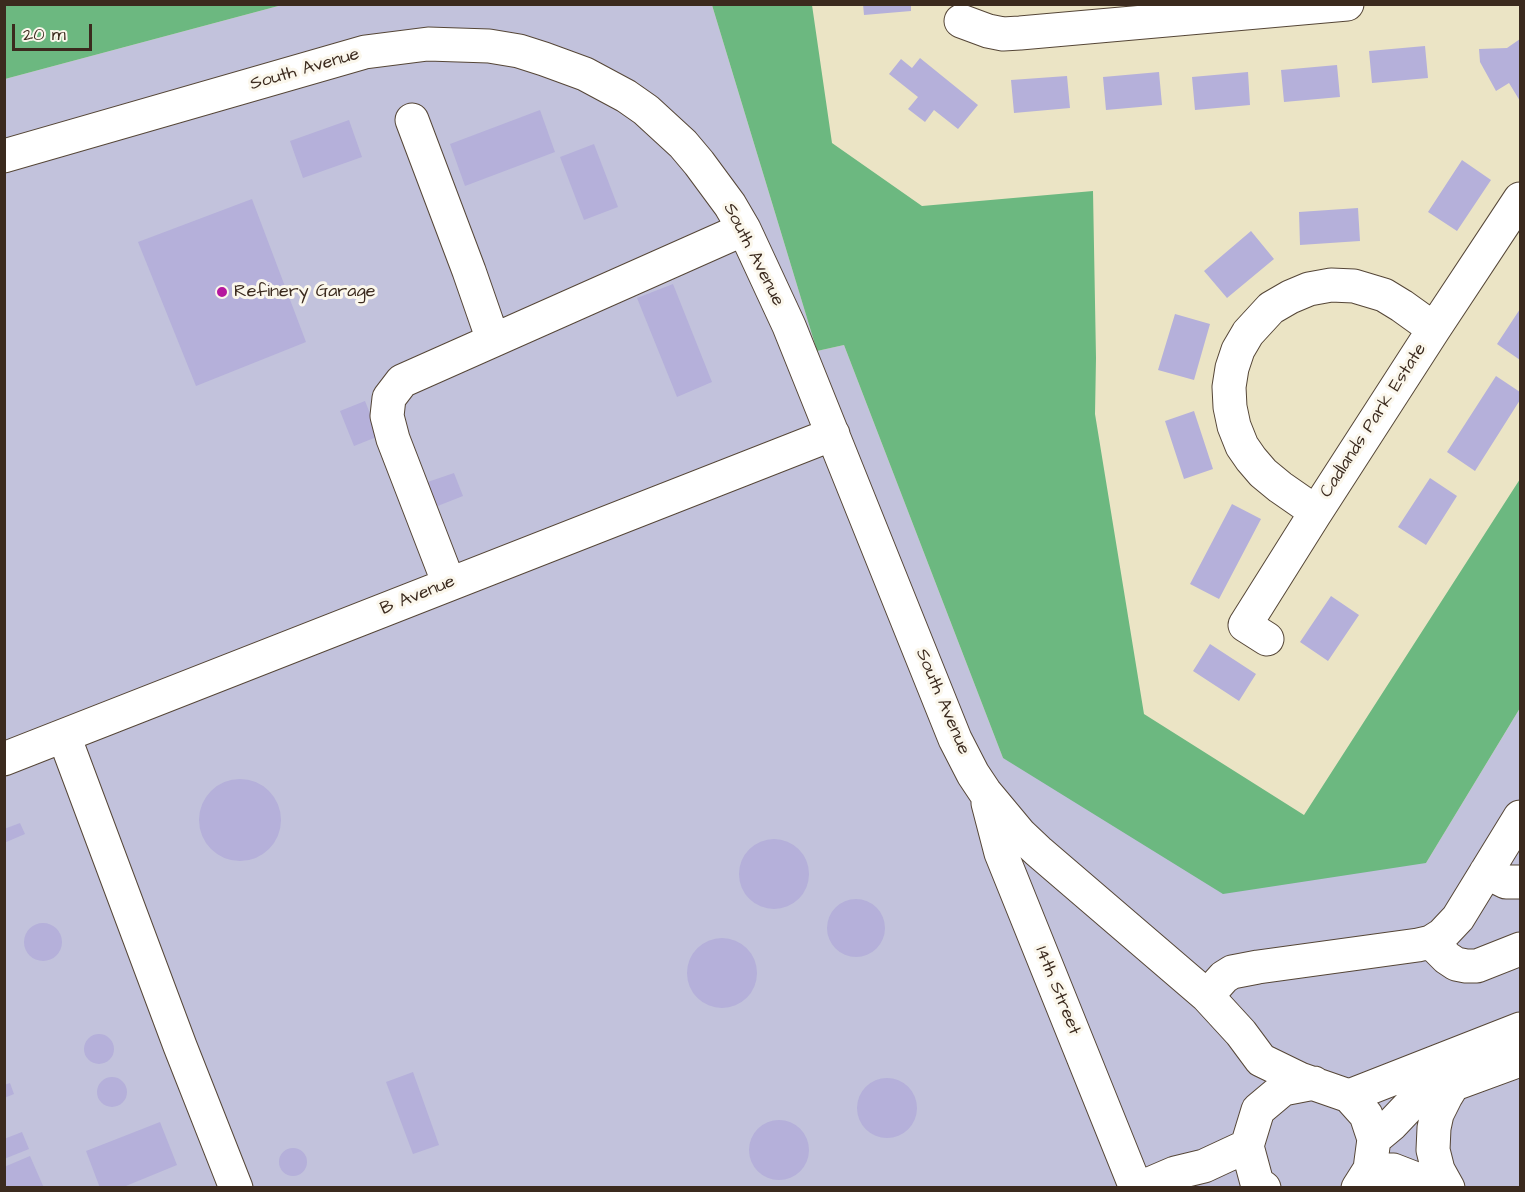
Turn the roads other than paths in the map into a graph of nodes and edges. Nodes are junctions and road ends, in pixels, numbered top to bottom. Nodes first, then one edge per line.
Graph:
1 (1347, 4) edge
2 (961, 21) dead end
3 (412, 120) dead end
4 (4, 156) edge
5 (1521, 199) edge
6 (744, 229) junction
7 (1434, 329) junction
8 (493, 340) junction
9 (833, 434) junction
10 (1316, 512) junction
11 (449, 584) junction
12 (1245, 625) dead end
13 (64, 735) junction
14 (4, 759) edge
15 (985, 792) junction
16 (1521, 817) edge
17 (1486, 872) junction
18 (1521, 882) edge
19 (1431, 942) junction
20 (1521, 949) edge
21 (1207, 996) junction
22 (1521, 1029) edge
23 (1261, 1060) junction
24 (1516, 1064) edge
25 (1314, 1083) junction
26 (1442, 1088) junction
27 (1349, 1096) junction
28 (1258, 1110) junction
29 (1247, 1146) junction
30 (1367, 1165) edge
31 (1163, 1180) edge
32 (1261, 1185) edge
33 (236, 1188) edge
34 (1434, 1188) edge
35 (1448, 1188) edge

1 - 2 street
3 - 8 street
4 - 6 street, South Avenue
5 - 7 street, Cadlands Park Estate
6 - 8 street
6 - 9 street, South Avenue
7 - 10 street, Cadlands Park Estate
7 - 10 street, Cadlands Park Estate
8 - 11 street
9 - 11 street, B Avenue
9 - 15 street, South Avenue
10 - 12 street
11 - 13 street, B Avenue
13 - 14 street, B Avenue
13 - 33 street
15 - 21 street, South Avenue
15 - 31 street, 14th Street
16 - 17 street
17 - 18 street
17 - 19 street
19 - 20 street
19 - 21 street
21 - 23 street, South Avenue
22 - 27 street
23 - 25 street
23 - 28 street
24 - 26 street
25 - 27 street
25 - 28 street
26 - 30 street
26 - 35 street
27 - 30 street
28 - 29 street
29 - 31 street
29 - 32 street
30 - 34 street
31 - 32 street

